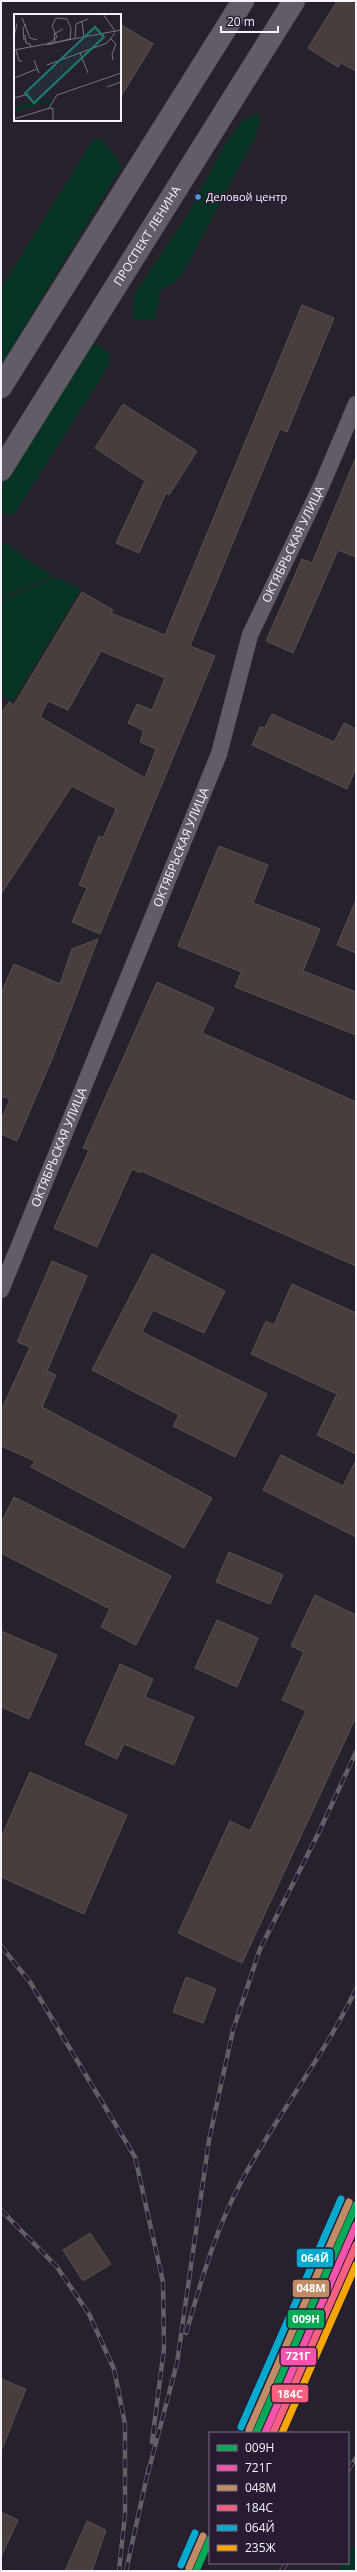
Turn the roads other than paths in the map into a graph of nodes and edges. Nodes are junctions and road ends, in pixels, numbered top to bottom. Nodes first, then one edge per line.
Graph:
1 (242, 1) edge
2 (294, 1) edge
3 (1, 387) edge
4 (356, 404) edge
5 (1, 470) edge
6 (1, 1290) edge

1 - 3 main road
2 - 5 main road, ПРОСПЕКТ ЛЕНИНА
4 - 6 street, ОКТЯБРЬСКАЯ УЛИЦА

